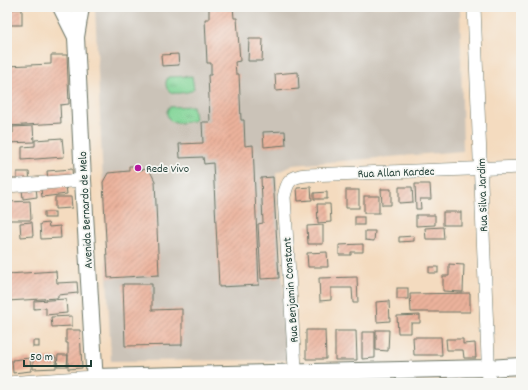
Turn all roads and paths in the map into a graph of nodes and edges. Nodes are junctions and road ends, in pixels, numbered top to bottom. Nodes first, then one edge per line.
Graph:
1 (61, 7) edge
2 (80, 7) edge
3 (474, 7) edge
4 (76, 37) junction
5 (521, 167) edge
6 (481, 169) junction
7 (83, 180) junction
8 (7, 186) edge
9 (284, 197) joint
10 (521, 366) edge
11 (488, 375) edge
12 (296, 378) edge
13 (94, 380) edge
14 (7, 383) edge

1 - 4 main road
2 - 4 main road
3 - 6 street, Rua Silva Jardim
4 - 7 main road, Avenida Bernardo de Melo
5 - 6 street, Rua Allan Kardec
6 - 9 street, Rua Allan Kardec
6 - 11 street, Rua Silva Jardim
7 - 8 street
7 - 13 main road, Avenida Bernardo de Melo
9 - 12 street, Rua Benjamin Constant
10 - 11 main road
11 - 12 main road
12 - 13 main road
13 - 14 street

